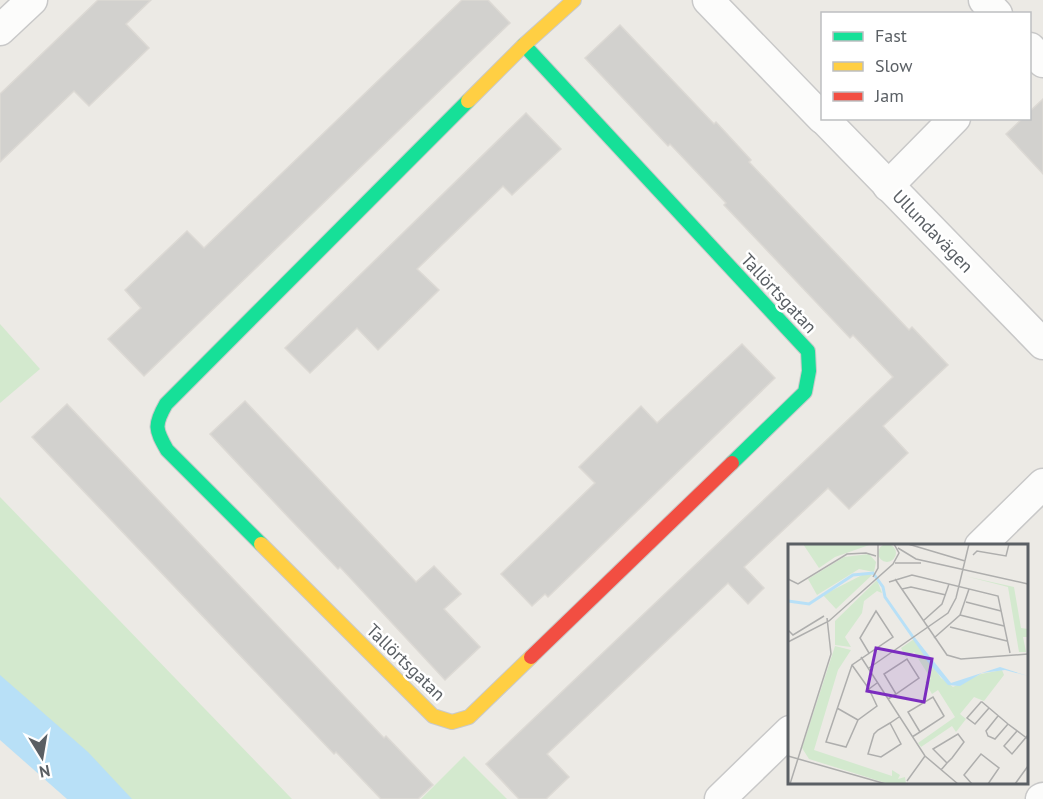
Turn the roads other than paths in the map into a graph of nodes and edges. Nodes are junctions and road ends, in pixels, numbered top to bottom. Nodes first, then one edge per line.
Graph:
1 (32, 0) edge
2 (574, 0) edge
3 (708, 0) edge
4 (984, 0) edge
5 (995, 12) edge
6 (0, 30) edge
7 (524, 45) junction
8 (1031, 50) edge
9 (1043, 62) edge
10 (821, 116) edge
11 (825, 120) edge
12 (953, 120) edge
13 (888, 186) junction
14 (1043, 344) edge
15 (1043, 484) edge
16 (982, 544) edge
17 (788, 732) edge
18 (720, 799) edge

1 - 6 street
2 - 7 street, Tallörtsgatan
3 - 10 street, Ullundavägen
4 - 5 street
7 - 7 street, Tallörtsgatan
8 - 9 street
11 - 13 street, Ullundavägen
12 - 13 street
13 - 14 street, Ullundavägen
15 - 16 street
17 - 18 street

